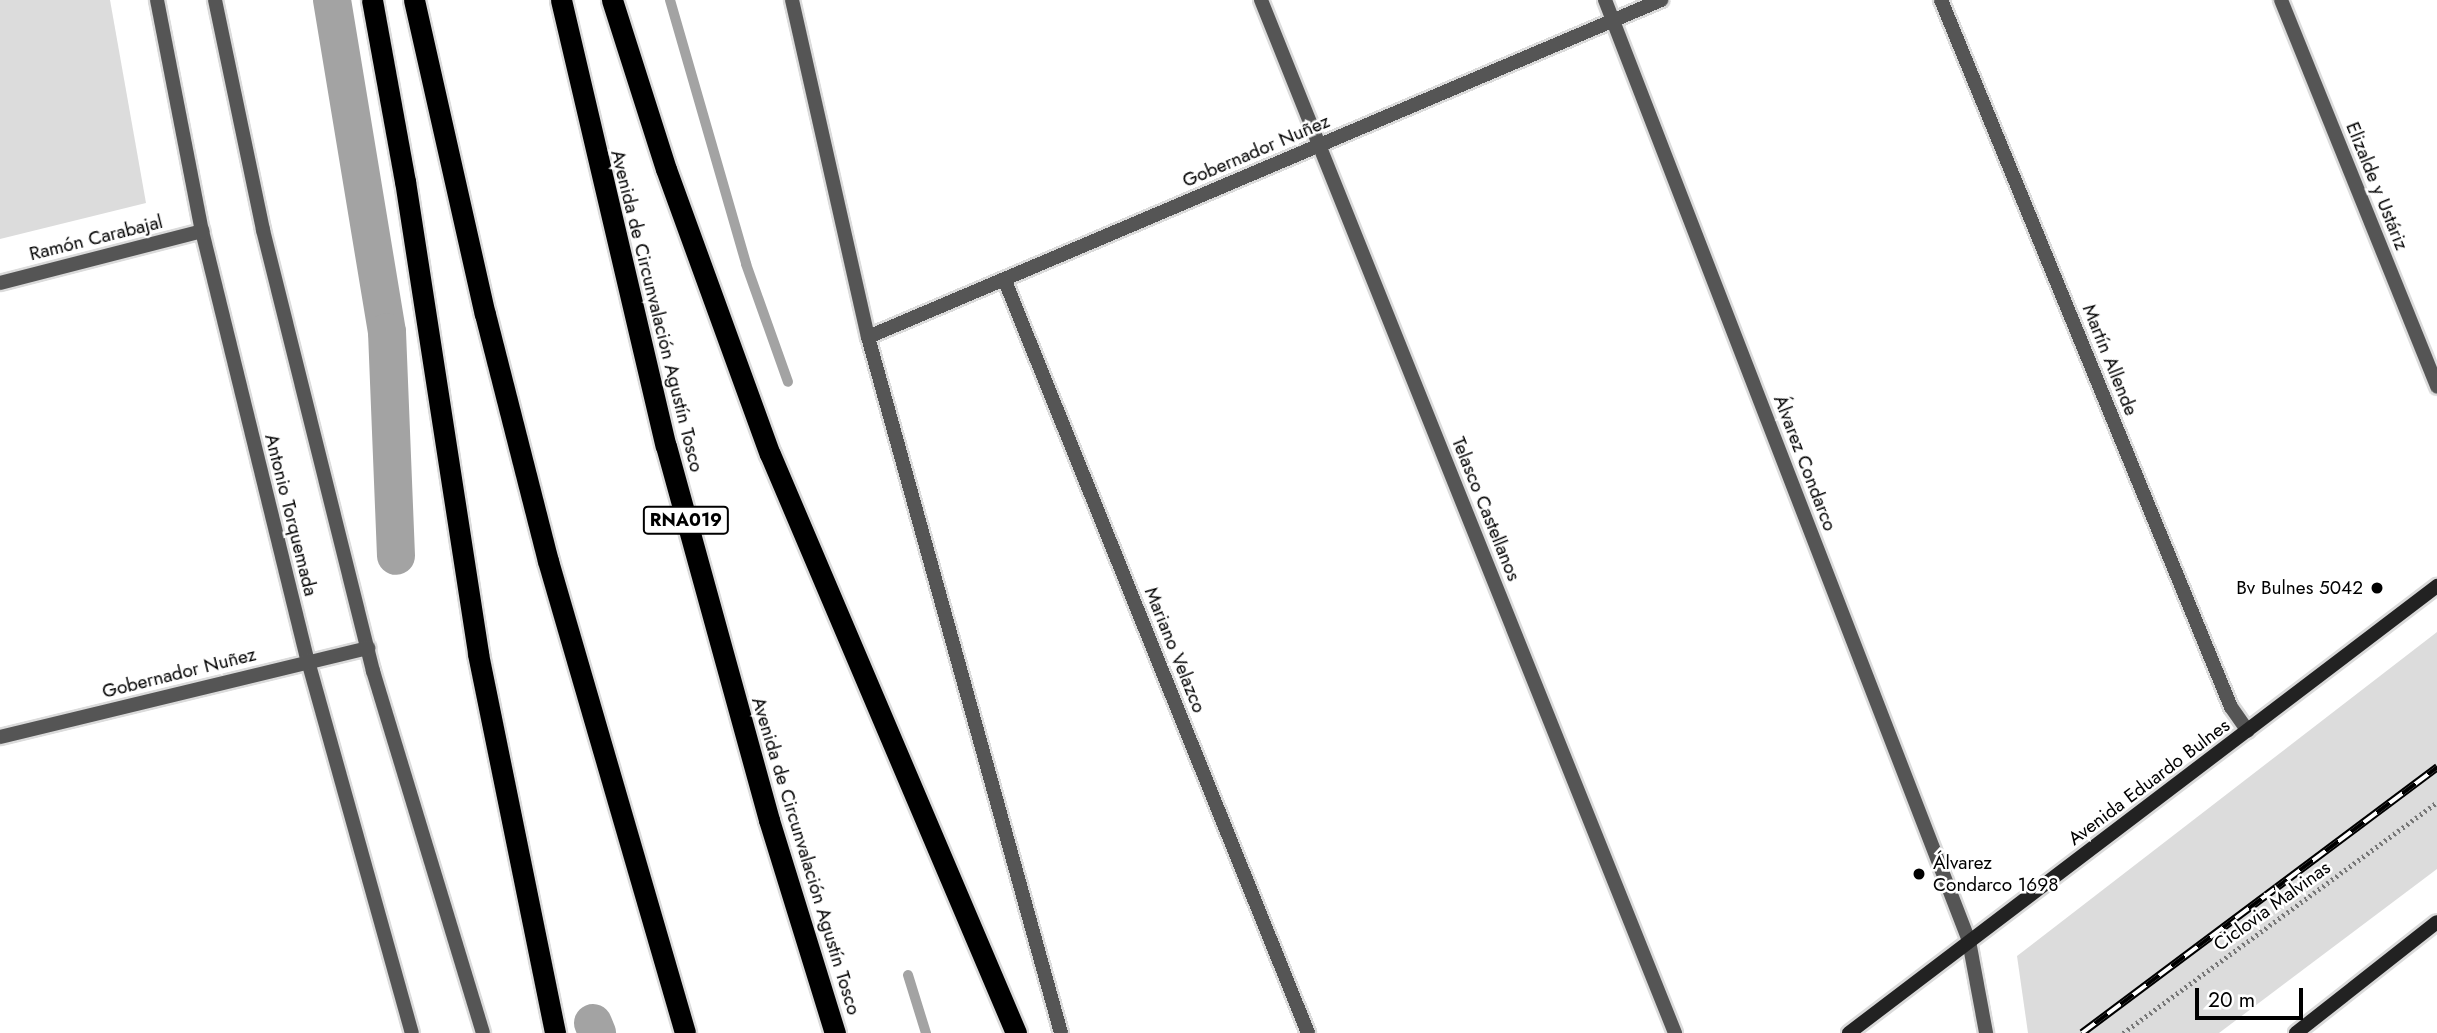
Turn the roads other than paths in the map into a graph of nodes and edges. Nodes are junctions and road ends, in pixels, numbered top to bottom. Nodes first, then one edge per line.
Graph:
1 (157, 0) edge
2 (215, 0) edge
3 (372, 0) edge
4 (414, 0) edge
5 (561, 0) edge
6 (612, 0) edge
7 (792, 0) edge
8 (1261, 0) edge
9 (1605, 0) edge
10 (1661, 0) edge
11 (1941, 0) edge
12 (2281, 0) edge
13 (1613, 20) junction
14 (1319, 144) junction
15 (202, 231) junction
16 (1005, 281) junction
17 (0, 283) edge
18 (868, 337) junction
19 (2437, 387) edge
20 (2437, 586) edge
21 (368, 648) junction
22 (308, 661) junction
23 (2248, 731) junction
24 (0, 737) edge
25 (2437, 922) edge
26 (1969, 941) junction
27 (412, 1033) edge
28 (483, 1033) edge
29 (555, 1033) edge
30 (685, 1033) edge
31 (835, 1033) edge
32 (1016, 1033) edge
33 (1061, 1033) edge
34 (1308, 1033) edge
35 (1675, 1033) edge
36 (1850, 1033) edge
37 (1986, 1033) edge
38 (2296, 1033) edge

1 - 15 street, Antonio Torquemada
2 - 21 street
3 - 29 highway
4 - 30 highway
5 - 31 highway, Avenida de Circunvalación Agustín Tosco / RNA019
6 - 32 highway
7 - 18 street
8 - 14 street, Telasco Castellanos
9 - 13 street, Álvarez Condarco
10 - 13 street, Gobernador Nuñez
11 - 23 street, Martín Allende
12 - 19 street, Elizalde y Ustáriz
13 - 14 street, Gobernador Nuñez
13 - 26 street, Álvarez Condarco
14 - 16 street, Gobernador Nuñez
14 - 35 street, Telasco Castellanos
15 - 17 street, Ramón Carabajal
15 - 22 street, Antonio Torquemada
16 - 18 street, Gobernador Nuñez
16 - 34 street, Mariano Velazco
18 - 33 street
20 - 23 main road, Avenida Eduardo Bulnes
21 - 22 street, Gobernador Nuñez
21 - 28 street
22 - 24 street, Gobernador Nuñez
22 - 27 street, Antonio Torquemada
23 - 26 main road, Avenida Eduardo Bulnes
25 - 38 main road
26 - 36 main road, Avenida Eduardo Bulnes
26 - 37 street, Álvarez Condarco

